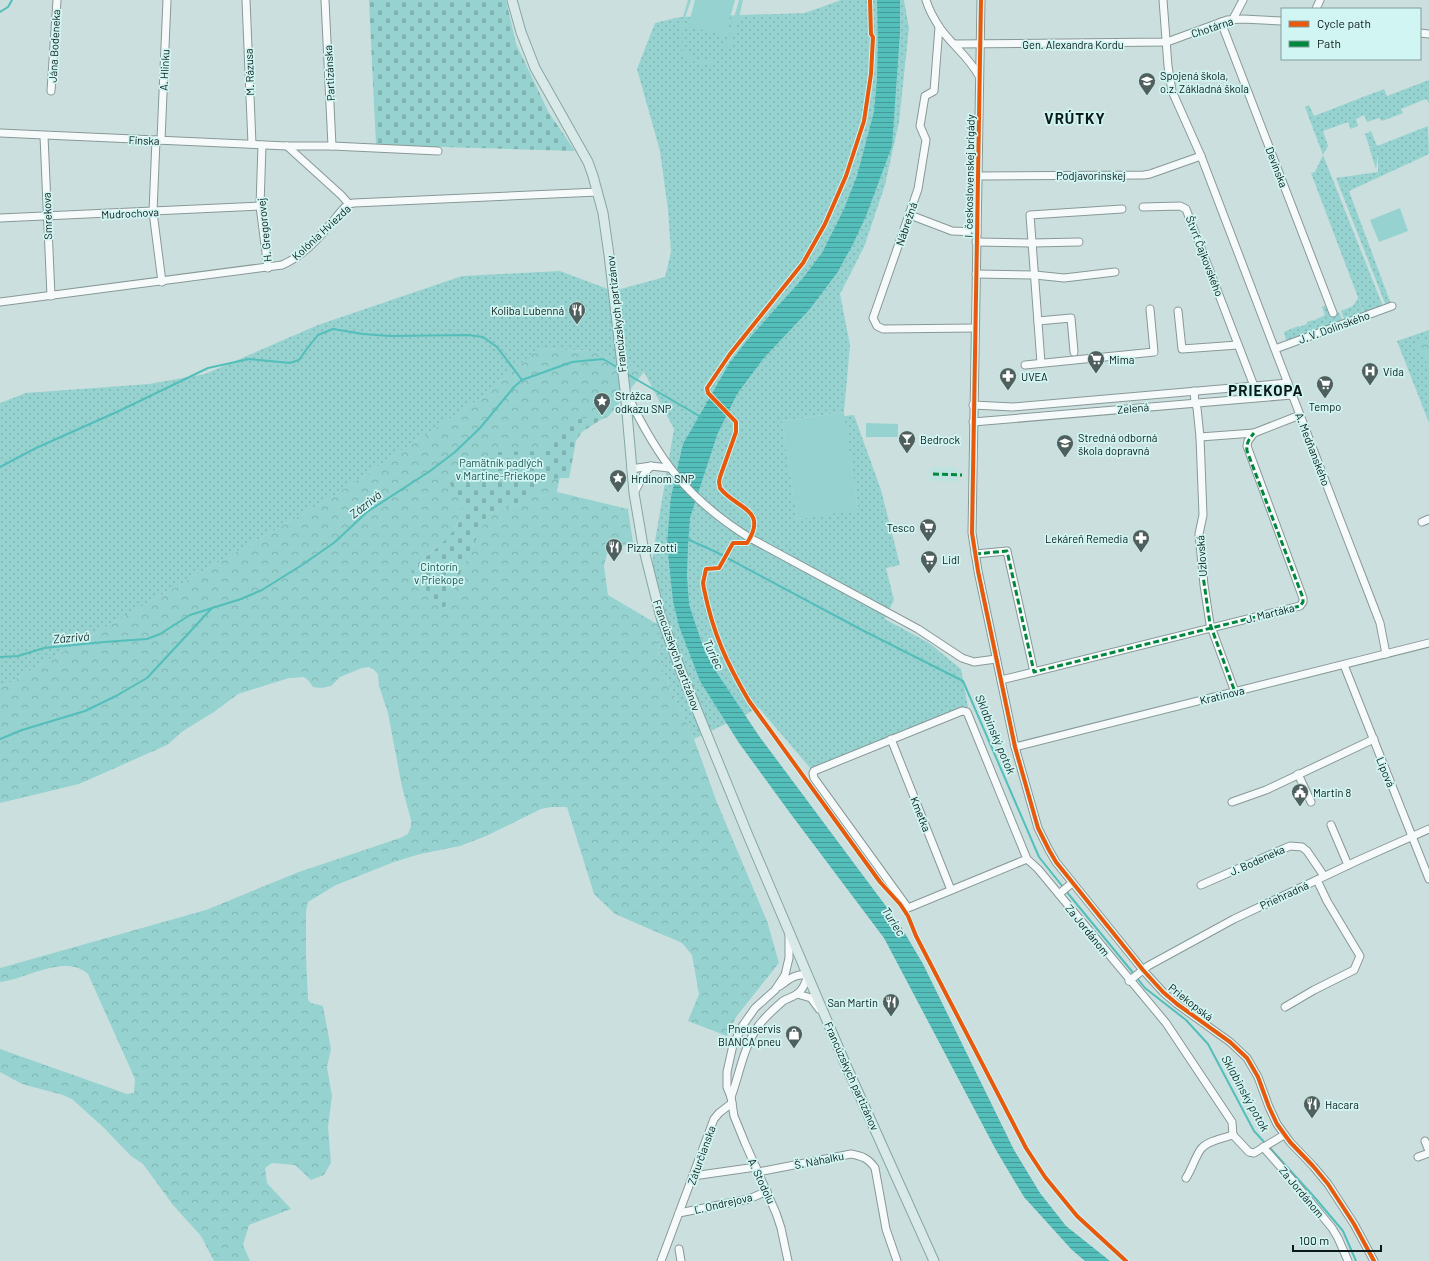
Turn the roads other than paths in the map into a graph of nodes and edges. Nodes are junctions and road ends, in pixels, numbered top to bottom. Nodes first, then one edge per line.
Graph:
1 (57, 0) edge
2 (167, 0) edge
3 (246, 0) edge
4 (325, 0) edge
5 (512, 0) edge
6 (926, 0) edge
7 (981, 0) edge
8 (1163, 0) edge
9 (1243, 0) edge
10 (1233, 19) junction
11 (1281, 21) edge
12 (1221, 22) junction
13 (940, 27) junction
14 (1167, 42) junction
15 (954, 44) junction
16 (980, 44) junction
17 (980, 78) junction
18 (52, 91) dead end
19 (0, 133) edge
20 (44, 136) junction
21 (158, 140) junction
22 (252, 144) junction
23 (262, 145) junction
24 (287, 146) junction
25 (332, 146) junction
26 (438, 151) dead end
27 (1201, 156) junction
28 (978, 176) junction
29 (598, 192) junction
30 (349, 204) junction
31 (260, 206) junction
32 (1143, 207) dead end
33 (1122, 209) dead end
34 (153, 212) junction
35 (910, 215) junction
36 (47, 216) junction
37 (0, 218) edge
38 (977, 232) junction
39 (976, 242) junction
40 (1079, 242) dead end
41 (1032, 243) junction
42 (268, 268) junction
43 (1115, 272) dead end
44 (976, 274) junction
45 (1035, 275) junction
46 (162, 282) junction
47 (51, 296) junction
48 (0, 302) edge
49 (1392, 306) dead end
50 (1150, 309) dead end
51 (1178, 311) dead end
52 (1333, 313) dead end
53 (1038, 321) junction
54 (974, 328) junction
55 (1238, 345) junction
56 (1275, 349) junction
57 (1074, 352) dead end
58 (1041, 363) junction
59 (1025, 365) dead end
60 (1288, 383) junction
61 (1254, 386) junction
62 (625, 390) junction
63 (1194, 391) junction
64 (1292, 394) junction
65 (1195, 403) junction
66 (973, 405) junction
67 (1300, 415) junction
68 (973, 422) junction
69 (1254, 433) junction
70 (1200, 438) junction
71 (651, 466) junction
72 (631, 469) junction
73 (671, 470) junction
74 (634, 493) junction
75 (975, 554) junction
76 (1211, 628) junction
77 (1429, 643) edge
78 (1386, 654) junction
79 (996, 659) junction
80 (1344, 665) junction
81 (1034, 672) junction
82 (1001, 680) junction
83 (1236, 692) junction
84 (891, 739) junction
85 (1374, 739) junction
86 (1015, 747) junction
87 (1298, 774) junction
88 (1232, 802) dead end
89 (1311, 802) dead end
90 (1331, 825) dead end
91 (1429, 829) edge
92 (1412, 836) junction
93 (1027, 859) junction
94 (1348, 865) junction
95 (1324, 876) junction
96 (1429, 879) edge
97 (1317, 880) junction
98 (1070, 885) junction
99 (1201, 885) dead end
100 (951, 890) junction
101 (1059, 894) junction
102 (789, 929) junction
103 (1141, 972) junction
104 (808, 975) junction
105 (1129, 981) junction
106 (775, 990) junction
107 (797, 994) junction
108 (1285, 1007) dead end
109 (828, 1021) junction
110 (732, 1100) junction
111 (1233, 1134) junction
112 (1284, 1135) junction
113 (1425, 1141) dead end
114 (1263, 1147) junction
115 (1429, 1152) edge
116 (1418, 1157) dead end
117 (757, 1170) junction
118 (693, 1176) junction
119 (1186, 1178) dead end
120 (767, 1191) junction
121 (679, 1213) junction
122 (679, 1249) dead end
123 (661, 1261) edge
124 (681, 1261) edge
125 (788, 1261) edge
126 (897, 1261) edge
127 (934, 1261) edge
128 (1348, 1261) edge
129 (1374, 1261) edge

1 - 18 street, Jána Bodeneka
2 - 21 street, A. Hlinku
3 - 22 street, M. Rázusa
4 - 25 street, Partizánska
5 - 29 main road, Francúzskych partizánov
6 - 13 street
7 - 16 street, I. československej brigády
8 - 14 street, A. Medňanského
9 - 10 street
10 - 11 street, Chotárna
10 - 12 street, Chotárna
12 - 14 street, Chotárna
12 - 52 street, Devínska
13 - 15 street
13 - 35 street, Nábrežná
14 - 16 street, Gen. Alexandra Kordu
14 - 27 street, A. Medňanského
15 - 16 street
15 - 17 street
16 - 17 street, I. československej brigády
17 - 28 street, I. československej brigády
19 - 20 street, Fínska
20 - 21 street, Fínska
20 - 36 street, Smrekova
21 - 22 street, Fínska
21 - 34 street, A. Hlinku
22 - 23 street, Fínska
23 - 24 street, Fínska
23 - 31 street, H. Gregorovej
24 - 25 street, Fínska
24 - 30 street
25 - 26 street, Fínska
27 - 28 street, Podjavorinskej
27 - 56 street, A. Medňanského
28 - 38 street, I. československej brigády
29 - 30 street, Kolónia Hviezda
29 - 62 main road, Francúzskych partizánov
30 - 42 street, Kolónia Hviezda
31 - 34 street, Mudrochova
31 - 42 street, H. Gregorovej
32 - 55 street, Štvrť Čajkovského
33 - 41 street
34 - 36 street, Mudrochova
34 - 46 street, A. Hlinku
35 - 38 street
35 - 54 street, Nábrežná
36 - 37 street, Mudrochova
36 - 47 street, Smrekova
38 - 39 street, I. československej brigády
39 - 41 street
39 - 44 street, I. československej brigády
40 - 41 street
41 - 45 street
42 - 46 street, Kolónia Hviezda
43 - 45 street
44 - 45 street
44 - 54 street, I. československej brigády
45 - 53 street
46 - 47 street, Kolónia Hviezda
47 - 48 street, Kolónia Hviezda
49 - 56 street, J. V. Dolinského
50 - 58 street
51 - 55 street
53 - 57 street
53 - 58 street
54 - 66 street, I. československej brigády
55 - 61 street, Štvrť Čajkovského
56 - 60 street, A. Medňanského
58 - 59 street
60 - 61 street, Zelená
60 - 64 street, A. Medňanského
61 - 63 street, Zelená
62 - 72 main road, Francúzskych partizánov
62 - 73 street
63 - 65 street, Uzlovská
63 - 66 street, Zelená
64 - 65 street, Zelená
64 - 67 street, A. Medňanského
65 - 68 street, Zelená
65 - 70 street, Uzlovská
66 - 68 street, I. československej brigády
67 - 69 street
67 - 78 street, A. Medňanského
68 - 75 street, I. československej brigády
69 - 70 street
69 - 76 street, J. Martáka
70 - 76 street, Uzlovská
71 - 72 street
71 - 73 street
71 - 74 street
72 - 74 main road, Francúzskych partizánov
73 - 79 street
74 - 102 main road, Francúzskych partizánov
75 - 79 street, Priekopská
75 - 81 street
76 - 81 street, J. Martáka
76 - 83 street, Uzlovská
77 - 78 street, Kratinova
78 - 80 street, Kratinova
79 - 82 street, Priekopská
80 - 83 street, Kratinova
80 - 85 street, Lipová
81 - 82 street, J. Martáka
82 - 86 street, Priekopská
83 - 86 street, Kratinova
84 - 93 street, Za Jordánom
84 - 100 street, Kmeťka
84 - 100 street
85 - 87 street
85 - 92 street, Lipová
86 - 98 street, Priekopská
87 - 88 street
87 - 89 street
90 - 94 street
91 - 92 street, Priehradná
92 - 94 street, Priehradná
92 - 96 street, Lipová
93 - 100 street
93 - 101 street, Za Jordánom
94 - 95 street, Priehradná
95 - 97 street, Priehradná
95 - 99 street, J. Bodeneka
97 - 103 street, Priehradná
97 - 108 street
98 - 101 street
98 - 103 street, Priekopská
101 - 105 street, Za Jordánom
102 - 104 main road, Francúzskych partizánov
102 - 106 street
103 - 105 street, Priehradná
103 - 112 street, Priekopská
104 - 106 street
104 - 107 street
104 - 109 main road, Francúzskych partizánov
105 - 111 street, Za Jordánom
106 - 110 street
107 - 109 street
107 - 110 street
109 - 127 main road, Francúzskych partizánov
110 - 117 street, A. Stodolu
110 - 118 street, Záturčianska
111 - 114 street
111 - 119 street
112 - 114 street
112 - 129 street, Priekopská
113 - 115 street
114 - 128 street, Za Jordánom
115 - 116 street
117 - 118 street
117 - 120 street, A. Stodolu
117 - 126 street, Š. Náhalku
118 - 121 street, Záturčianska
120 - 121 street, Ľ. Ondrejova
120 - 125 street, A. Stodolu
121 - 123 street, Záturčianska
122 - 124 street

